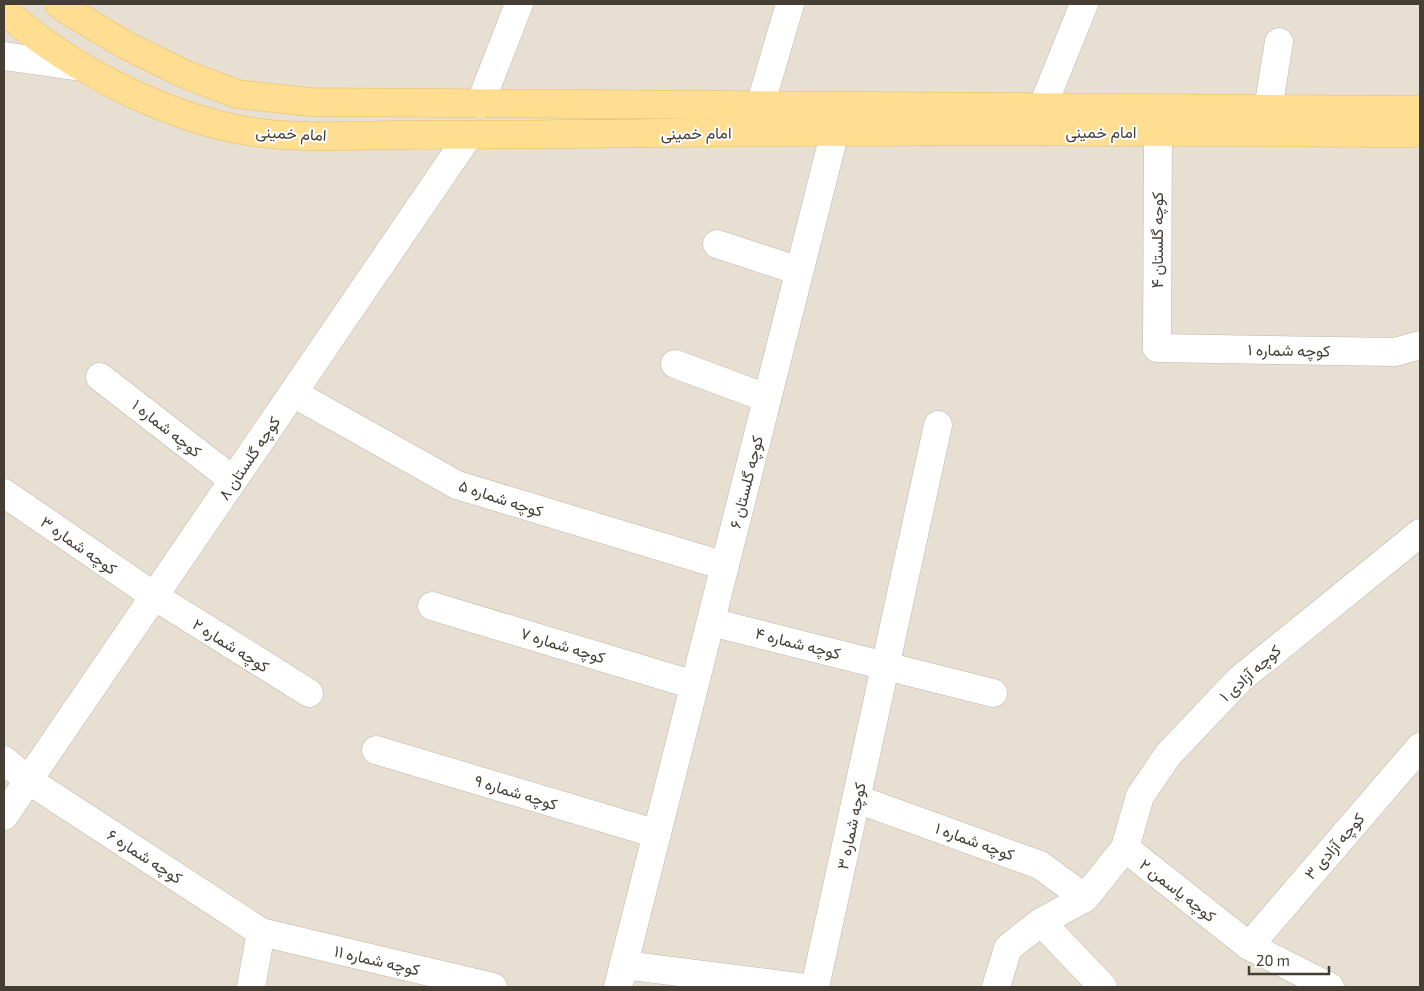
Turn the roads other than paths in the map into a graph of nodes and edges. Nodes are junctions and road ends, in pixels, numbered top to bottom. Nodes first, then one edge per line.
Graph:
1 (59, 4) edge
2 (519, 4) edge
3 (790, 4) edge
4 (1084, 4) edge
5 (4, 10) edge
6 (1279, 42) dead end
7 (4, 56) edge
8 (81, 67) junction
9 (480, 104) junction
10 (760, 106) junction
11 (1042, 108) junction
12 (1268, 109) junction
13 (1420, 110) edge
14 (835, 131) junction
15 (1158, 132) junction
16 (1420, 133) edge
17 (469, 135) junction
18 (718, 244) dead end
19 (800, 271) junction
20 (1420, 345) edge
21 (1157, 348) joint
22 (674, 364) dead end
23 (100, 376) dead end
24 (293, 393) junction
25 (767, 398) junction
26 (938, 425) dead end
27 (233, 480) junction
28 (4, 493) edge
29 (1414, 549) edge
30 (725, 566) junction
31 (154, 596) junction
32 (432, 606) dead end
33 (711, 622) junction
34 (886, 665) junction
35 (694, 685) junction
36 (308, 693) dead end
37 (993, 693) dead end
38 (1420, 747) edge
39 (376, 750) dead end
40 (4, 760) edge
41 (28, 780) junction
42 (857, 799) junction
43 (4, 816) edge
44 (657, 834) junction
45 (1125, 848) junction
46 (1085, 898) junction
47 (1041, 922) junction
48 (261, 932) junction
49 (1249, 946) junction
50 (621, 976) edge
51 (251, 987) edge
52 (493, 987) edge
53 (798, 987) edge
54 (815, 987) edge
55 (996, 987) edge
56 (1103, 987) edge
57 (1330, 987) edge

1 - 9 main road, امام خمینی
2 - 9 street
3 - 10 street
4 - 11 street
5 - 8 main road, امام خمینی
6 - 12 street
7 - 8 street
8 - 17 main road, امام خمینی
9 - 10 main road, امام خمینی
10 - 11 main road, امام خمینی
11 - 12 main road, امام خمینی
12 - 13 main road, امام خمینی
14 - 15 main road, امام خمینی
14 - 17 main road, امام خمینی
14 - 19 street, کوچه گلستان ۶
15 - 16 main road, امام خمینی
15 - 21 street, کوچه گلستان ۴
17 - 24 street, کوچه گلستان ۸
18 - 19 street
19 - 25 street, کوچه گلستان ۶
20 - 21 street, کوچه شماره ۱
22 - 25 street
23 - 27 street, کوچه شماره ۱
24 - 27 street, کوچه گلستان ۸
24 - 30 street, کوچه شماره ۵
25 - 30 street, کوچه گلستان ۶
26 - 34 street, کوچه شماره ۳
27 - 31 street, کوچه گلستان ۸
28 - 31 street, کوچه شماره ۳
29 - 45 street, کوچه آزادی ۱
30 - 33 street, کوچه گلستان ۶
31 - 36 street, کوچه شماره ۲
31 - 41 street, کوچه گلستان ۸
32 - 35 street, کوچه شماره ۷
33 - 34 street, کوچه شماره ۴
33 - 35 street, کوچه گلستان ۶
34 - 37 street
34 - 42 street, کوچه شماره ۳
35 - 44 street, کوچه گلستان ۶
38 - 49 street, کوچه آزادی ۳
39 - 44 street, کوچه شماره ۹
40 - 41 street
41 - 43 street, کوچه گلستان ۸
41 - 48 street, کوچه شماره ۶
42 - 46 street, کوچه شماره ۱
42 - 54 street, کوچه شماره ۳
44 - 50 street, کوچه گلستان ۶
45 - 46 street, کوچه یاسمن ۲
45 - 49 street, کوچه یاسمن ۲
46 - 47 street, کوچه یاسمن ۲
47 - 55 street, کوچه یاسمن ۲
47 - 56 street
48 - 51 street
48 - 52 street, کوچه شماره ۱۱
49 - 57 street, کوچه یاسمن ۲
50 - 53 street

